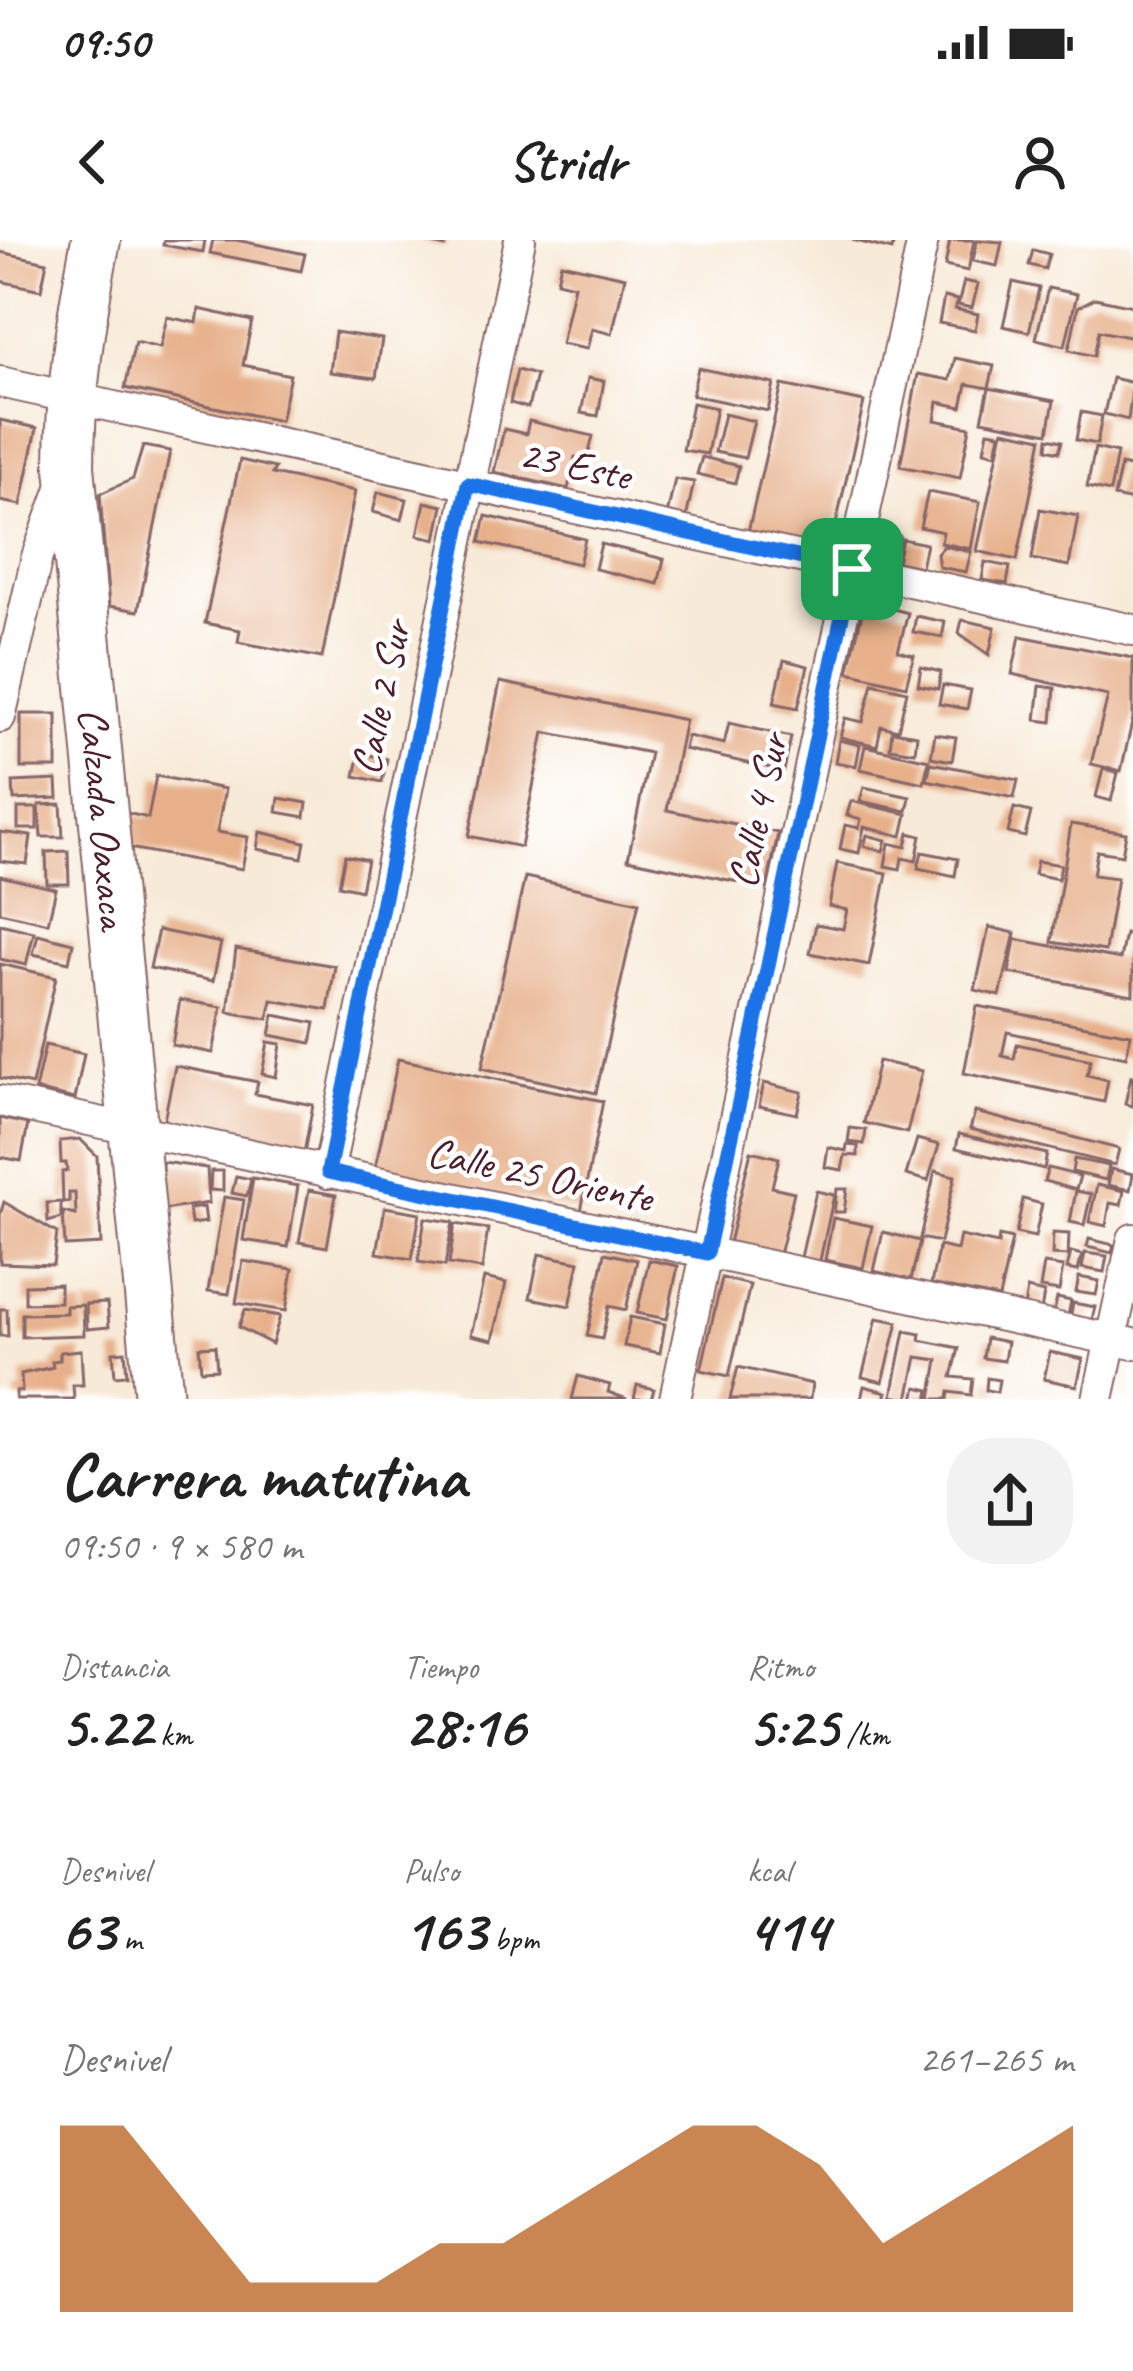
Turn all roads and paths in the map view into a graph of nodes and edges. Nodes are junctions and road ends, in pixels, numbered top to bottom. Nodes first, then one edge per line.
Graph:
1 (96, 240) edge
2 (520, 240) edge
3 (923, 240) edge
4 (0, 382) edge
5 (70, 398) junction
6 (70, 467) junction
7 (468, 484) junction
8 (852, 569) junction
9 (1133, 630) edge
10 (0, 717) edge
11 (0, 1101) edge
12 (132, 1130) junction
13 (328, 1172) junction
14 (1133, 1240) edge
15 (707, 1253) junction
16 (1122, 1342) edge
17 (158, 1399) edge
18 (675, 1399) edge
19 (1098, 1399) edge

1 - 5 main road, Calzada Oaxaca
2 - 7 street, Calle 2 Sur
3 - 8 street, Calle 4 Sur
4 - 5 street, 23 Este
5 - 6 main road, Calzada Oaxaca
5 - 7 street, 23 Este
6 - 10 street
6 - 12 main road, Calzada Oaxaca
7 - 8 street, 23 Este
7 - 13 street, Calle 2 Sur
8 - 9 street, 23 Este
8 - 15 street, Calle 4 Sur
11 - 12 street, Calle 25 Oriente
12 - 13 street, Calle 25 Oriente
12 - 17 main road, Calzada Oaxaca
13 - 15 street, Calle 25 Oriente
14 - 16 street
15 - 16 street, Calle 25 Oriente
15 - 18 street, Calle 4 Sur
16 - 19 street

